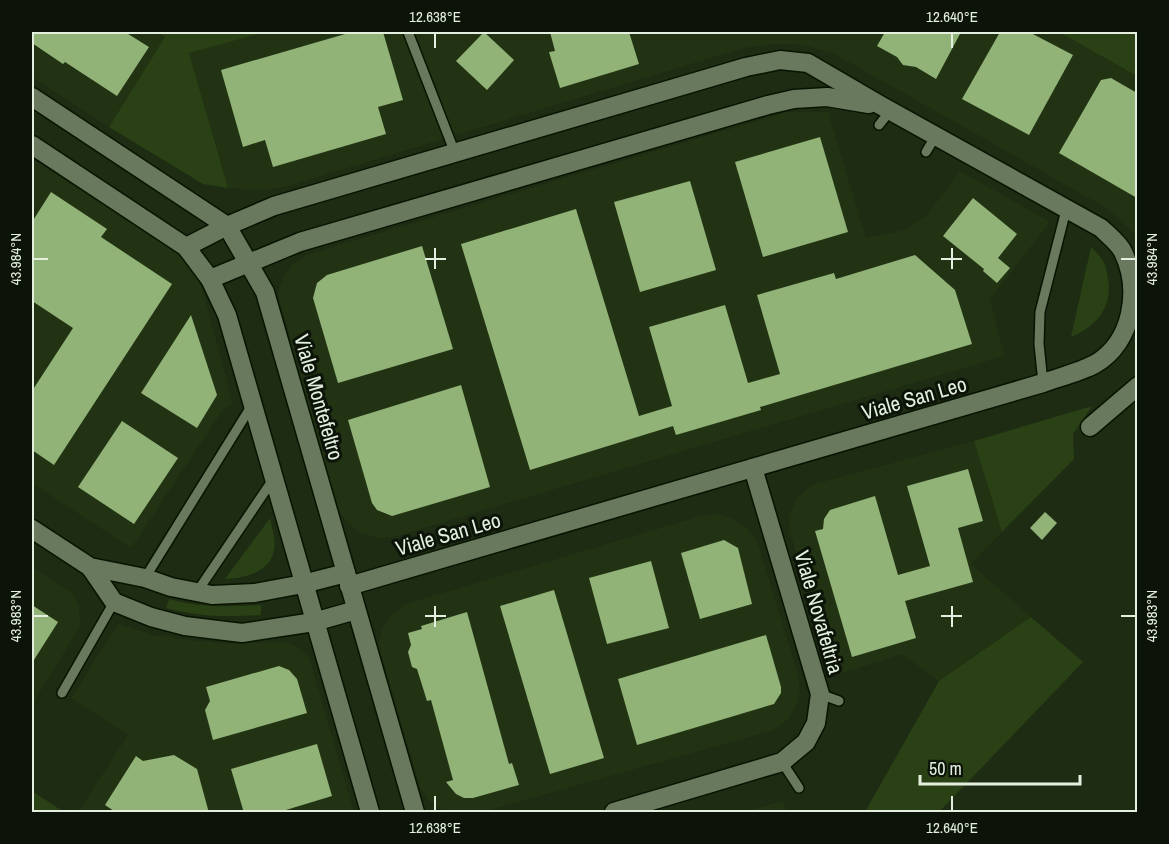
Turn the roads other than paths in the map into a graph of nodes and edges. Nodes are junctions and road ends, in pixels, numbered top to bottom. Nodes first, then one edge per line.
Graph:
1 (408, 32) edge
2 (32, 97) edge
3 (883, 114) junction
4 (32, 145) edge
5 (455, 153) junction
6 (1066, 210) junction
7 (226, 226) junction
8 (186, 247) junction
9 (249, 263) junction
10 (210, 279) junction
11 (1043, 384) junction
12 (1137, 386) edge
13 (253, 403) junction
14 (1090, 427) dead end
15 (753, 468) junction
16 (274, 478) junction
17 (32, 529) edge
18 (90, 567) junction
19 (145, 578) junction
20 (347, 579) junction
21 (303, 584) junction
22 (197, 592) junction
23 (114, 602) junction
24 (356, 610) junction
25 (314, 622) junction
26 (62, 693) dead end
27 (820, 694) junction
28 (839, 701) dead end
29 (782, 762) junction
30 (799, 788) dead end
31 (370, 813) edge
32 (415, 813) edge
33 (614, 813) edge

1 - 5 lane
2 - 7 street, Viale Montefeltro
3 - 5 street, Viale San Leo
3 - 6 street, Viale San Leo
3 - 9 street, Viale San Leo
4 - 8 street
5 - 7 street, Viale San Leo
6 - 11 lane
6 - 11 street, Viale San Leo
7 - 8 street, Viale San Leo
7 - 9 street, Viale Montefeltro
8 - 10 street
9 - 10 street, Viale San Leo
9 - 20 street, Viale Montefeltro
10 - 13 street
11 - 15 street, Viale San Leo
12 - 14 street
13 - 16 street
13 - 19 lane
15 - 20 street, Viale San Leo
15 - 27 street, Viale Novafeltria
16 - 21 street
16 - 22 lane
17 - 18 street
18 - 19 street, Viale San Leo
18 - 23 street
19 - 22 street, Viale San Leo
20 - 21 street, Viale San Leo
20 - 24 street, Viale Montefeltro
21 - 22 street, Viale San Leo
21 - 25 street
23 - 25 street
23 - 26 lane
24 - 25 street
24 - 32 street, Viale Montefeltro
25 - 31 street
27 - 28 lane
27 - 29 street, Viale Novafeltria
29 - 30 lane
29 - 33 street, Viale Novafeltria

